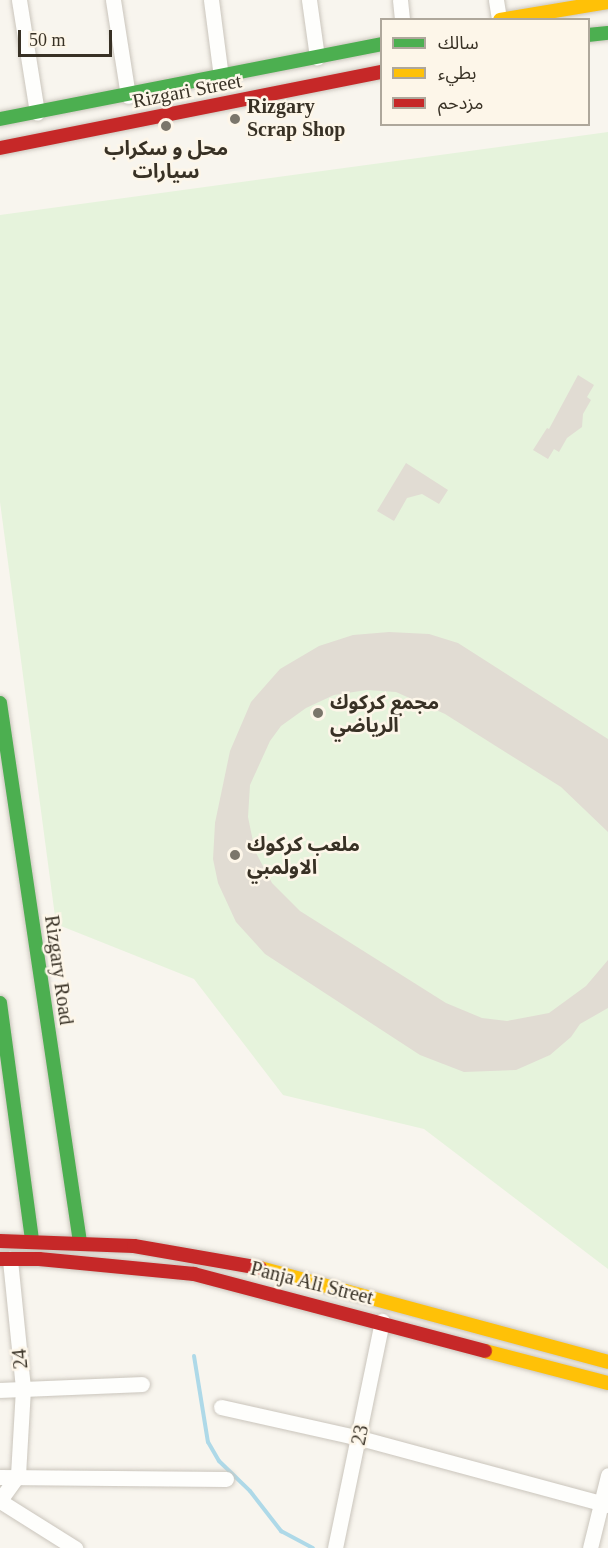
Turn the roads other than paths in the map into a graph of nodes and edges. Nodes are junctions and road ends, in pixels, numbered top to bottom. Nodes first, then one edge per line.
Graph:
1 (19, 0) edge
2 (113, 0) edge
3 (211, 0) edge
4 (309, 0) edge
5 (400, 0) edge
6 (496, 0) edge
7 (598, 2) edge
8 (552, 14) edge
9 (402, 18) edge
10 (499, 18) edge
11 (517, 18) edge
12 (608, 33) edge
13 (590, 35) edge
14 (380, 44) edge
15 (317, 57) junction
16 (380, 72) edge
17 (221, 77) junction
18 (128, 96) junction
19 (37, 113) junction
20 (0, 119) edge
21 (0, 148) edge
22 (0, 703) edge
23 (0, 1003) edge
24 (7, 1114) edge
25 (0, 1241) edge
26 (32, 1241) junction
27 (80, 1242) junction
28 (5, 1259) edge
29 (327, 1284) junction
30 (321, 1306) junction
31 (382, 1321) junction
32 (608, 1362) edge
33 (608, 1383) edge
34 (142, 1384) dead end
35 (23, 1388) junction
36 (0, 1390) edge
37 (221, 1407) dead end
38 (360, 1438) junction
39 (18, 1475) junction
40 (608, 1475) edge
41 (0, 1477) edge
42 (226, 1479) dead end
43 (0, 1500) edge
44 (604, 1504) edge
45 (75, 1548) edge
46 (335, 1548) edge
47 (590, 1548) edge

1 - 19 street
2 - 18 street
3 - 17 street
4 - 15 street
5 - 9 street
6 - 10 street
7 - 8 street
8 - 11 street
12 - 13 street
14 - 15 street, Rizgari Street
15 - 17 street, Rizgari Street
16 - 21 street, Rizgari Street
17 - 18 street, Rizgari Street
18 - 19 street, Rizgari Street
19 - 20 street, Rizgari Street
22 - 27 street, Rizgary Road
23 - 24 street
24 - 26 street
25 - 26 street, Panja Ali Street
26 - 27 street, Panja Ali Street
27 - 29 street, Panja Ali Street
28 - 30 street, Panja Ali Street
28 - 35 street, 24
29 - 30 street
29 - 32 street, Panja Ali Street
30 - 31 street, Panja Ali Street
31 - 33 street, Panja Ali Street
31 - 38 street, 23
34 - 35 street
35 - 36 street
35 - 39 street, 24
37 - 38 street
38 - 44 street
38 - 46 street, 23
39 - 41 street
39 - 42 street
39 - 43 street
40 - 44 street
43 - 45 street
44 - 47 street

